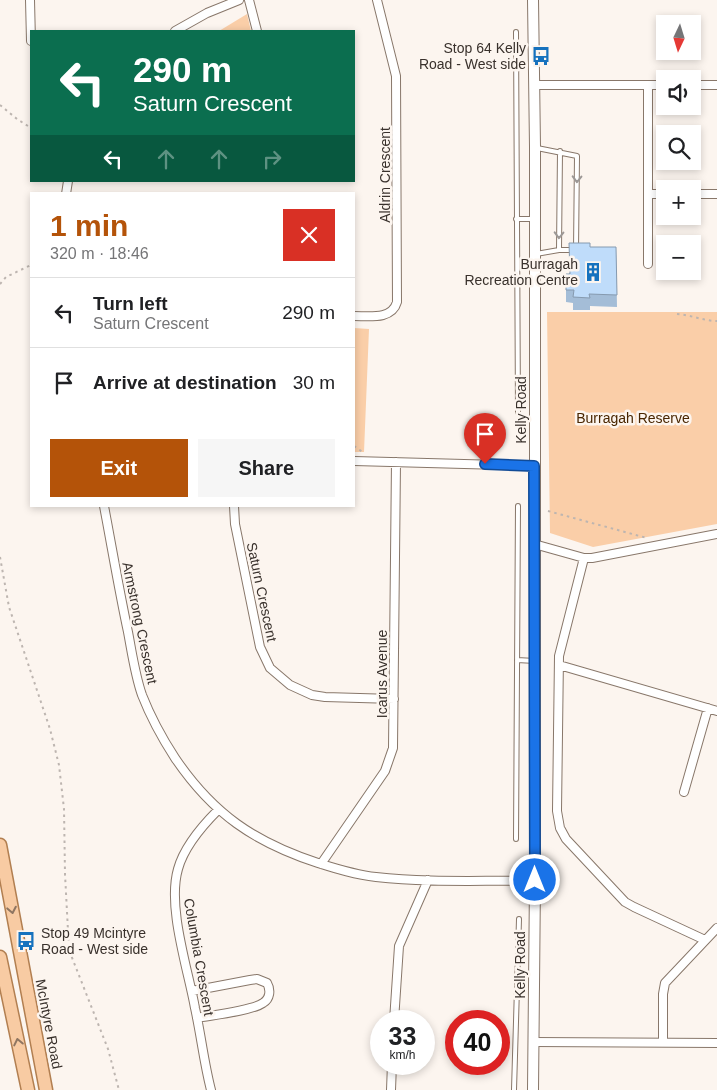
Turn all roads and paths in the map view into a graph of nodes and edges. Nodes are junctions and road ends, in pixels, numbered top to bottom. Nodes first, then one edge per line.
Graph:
1 (30, 0) edge
2 (239, 0) edge
3 (250, 0) edge
4 (377, 0) edge
5 (533, 0) edge
6 (31, 30) edge
7 (177, 30) edge
8 (257, 30) edge
9 (516, 32) dead end
10 (534, 85) junction
11 (648, 85) junction
12 (656, 85) edge
13 (701, 85) edge
14 (717, 85) edge
15 (0, 105) edge
16 (30, 127) edge
17 (535, 147) junction
18 (560, 151) junction
19 (649, 194) junction
20 (656, 194) edge
21 (701, 194) edge
22 (717, 194) edge
23 (516, 219) junction
24 (534, 219) junction
25 (559, 250) junction
26 (534, 254) junction
27 (648, 264) dead end
28 (30, 265) edge
29 (0, 284) edge
30 (677, 314) dead end
31 (355, 316) edge
32 (717, 321) edge
33 (518, 412) dead end
34 (355, 461) edge
35 (396, 462) junction
36 (534, 466) junction
37 (518, 506) dead end
38 (104, 507) edge
39 (234, 507) edge
40 (548, 511) dead end
41 (717, 534) edge
42 (648, 538) dead end
43 (534, 544) junction
44 (0, 557) edge
45 (584, 558) junction
46 (517, 660) junction
47 (535, 661) junction
48 (558, 665) junction
49 (394, 699) junction
50 (708, 708) junction
51 (717, 711) edge
52 (684, 792) dead end
53 (218, 810) junction
54 (516, 839) dead end
55 (0, 845) edge
56 (321, 864) junction
57 (428, 880) junction
58 (535, 880) junction
59 (519, 919) dead end
60 (717, 928) edge
61 (705, 940) junction
62 (0, 957) edge
63 (192, 991) junction
64 (395, 1010) edge
65 (198, 1018) junction
66 (533, 1042) junction
67 (663, 1042) junction
68 (717, 1043) edge
69 (392, 1075) edge
70 (28, 1090) edge
71 (46, 1090) edge
72 (119, 1090) edge
73 (211, 1090) edge
74 (391, 1090) edge
75 (514, 1090) edge
76 (533, 1090) edge

1 - 6 street
2 - 7 street
3 - 8 street
4 - 31 street, Aldrin Crescent
5 - 10 street, Kelly Road
9 - 23 lane, Kelly Road
10 - 11 street
10 - 17 street, Kelly Road
11 - 12 street
11 - 19 street
13 - 14 street
15 - 16 path
17 - 18 lane
17 - 24 street, Kelly Road
18 -> 25 lane
18 -> 25 lane
19 - 20 street
19 - 27 street
21 - 22 street
23 - 24 lane
23 - 33 lane, Kelly Road
24 - 26 street, Kelly Road
25 - 26 lane
26 - 36 street, Kelly Road
28 - 29 path
30 - 32 path
34 - 35 street
35 - 36 street
35 - 49 street, Icarus Avenue
36 - 43 street, Kelly Road
37 - 46 lane
38 - 53 street, Armstrong Crescent
39 - 49 street, Saturn Crescent
40 - 42 path
41 - 45 street
43 - 45 street
43 - 47 street, Kelly Road
44 - 72 path
45 - 48 street
46 - 47 lane
46 - 54 lane
47 - 58 street, Kelly Road
48 - 50 street
48 - 61 street
49 - 56 street, Icarus Avenue
50 - 51 street
50 - 52 street
53 - 56 street, Armstrong Crescent
53 - 63 street, Columbia Crescent
55 -> 71 main road, McIntyre Road
56 - 57 street, Armstrong Crescent
57 - 58 street, Armstrong Crescent
57 - 64 street
58 - 66 street, Kelly Road
59 - 75 lane, Kelly Road
60 - 61 street
61 - 67 street
70 -> 62 main road
63 - 65 street, Columbia Crescent
63 - 65 street
65 - 73 street, Columbia Crescent
66 - 67 street
66 - 76 street, Kelly Road
67 - 68 street
69 - 74 street

